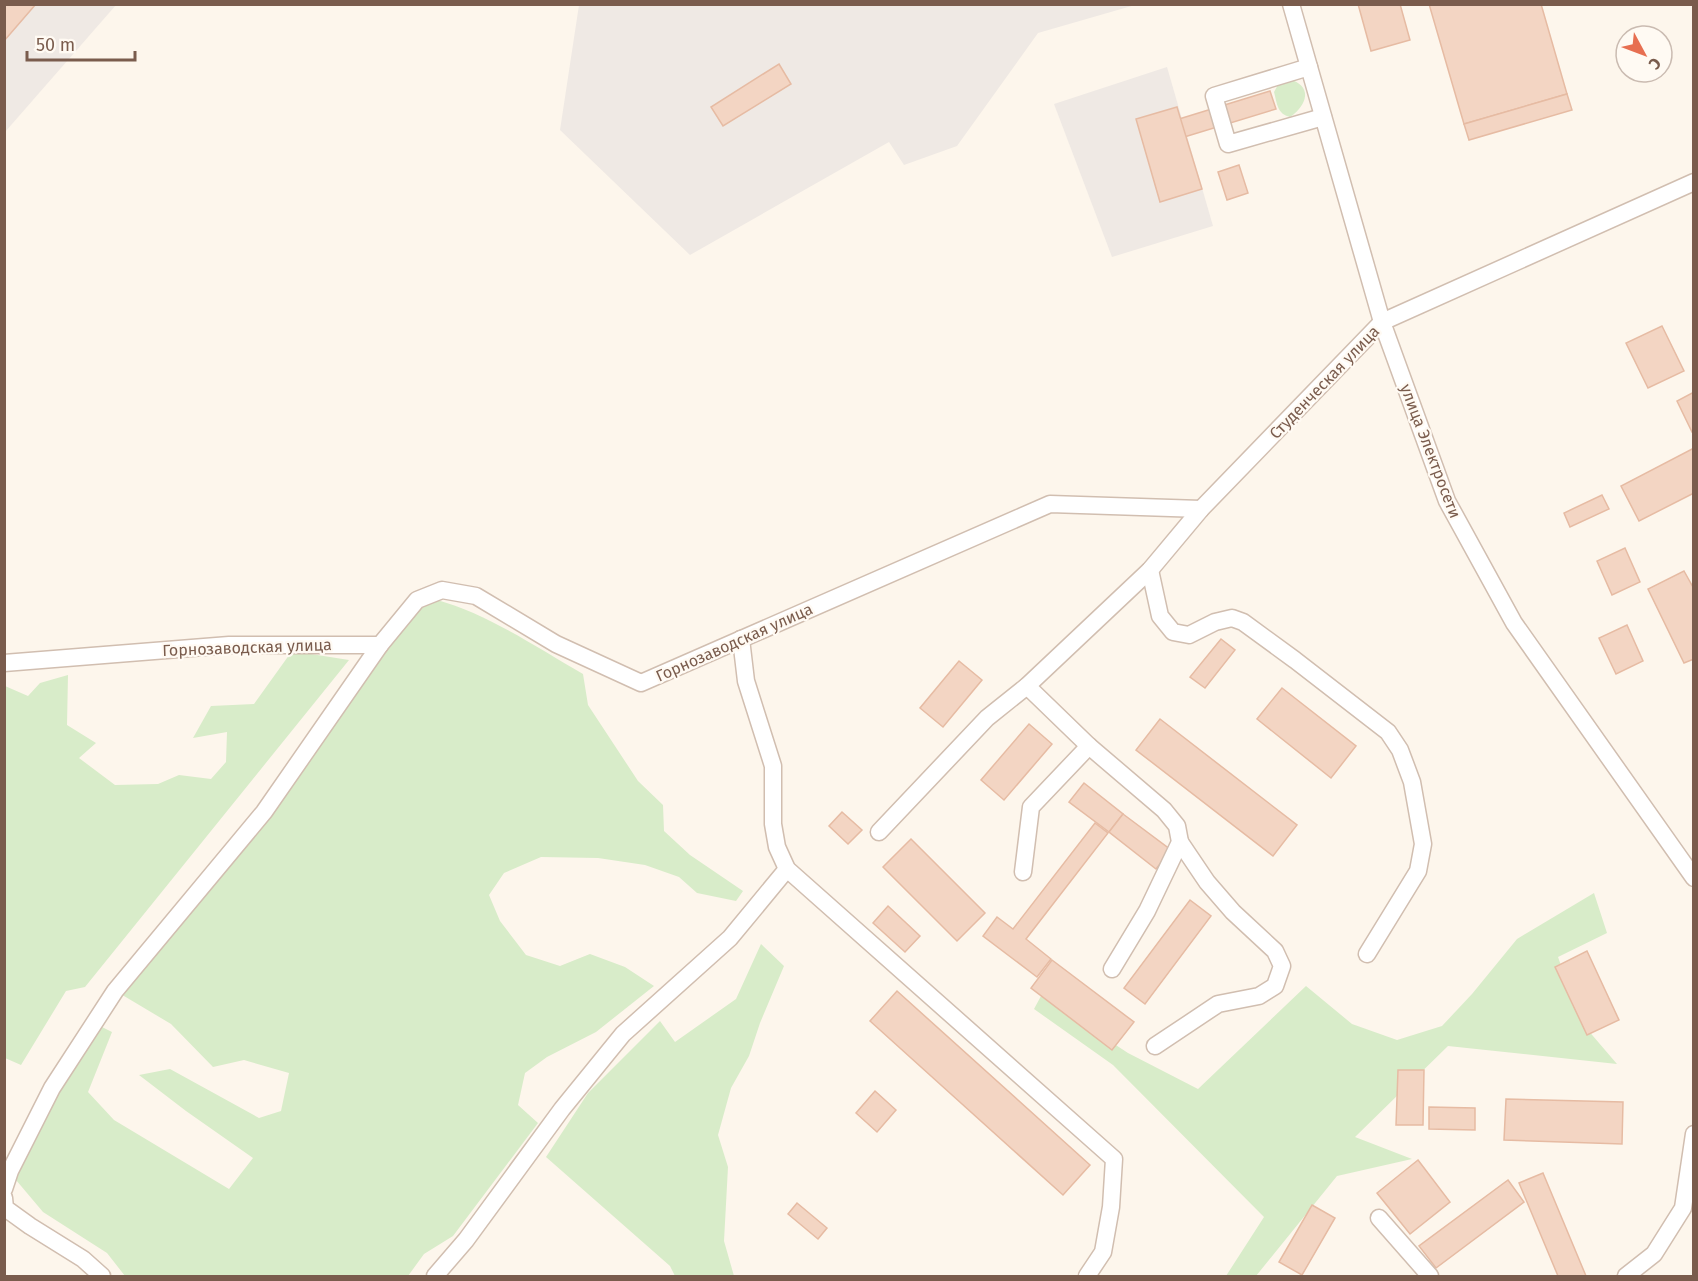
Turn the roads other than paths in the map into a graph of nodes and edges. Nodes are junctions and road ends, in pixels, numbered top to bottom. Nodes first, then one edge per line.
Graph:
1 (1291, 4) edge
2 (1309, 67) junction
3 (1323, 117) junction
4 (1694, 183) edge
5 (1382, 322) junction
6 (1201, 509) junction
7 (1150, 570) junction
8 (741, 639) junction
9 (380, 645) junction
10 (4, 663) edge
11 (1027, 686) junction
12 (1089, 746) junction
13 (879, 832) dead end
14 (1180, 842) junction
15 (788, 869) junction
16 (1023, 872) dead end
17 (1694, 879) edge
18 (1367, 954) dead end
19 (1112, 969) dead end
20 (1155, 1046) dead end
21 (1694, 1134) edge
22 (4, 1189) edge
23 (4, 1198) edge
24 (1380, 1218) dead end
25 (102, 1276) edge
26 (435, 1276) edge
27 (1087, 1276) edge
28 (1431, 1276) edge
29 (1626, 1276) edge

1 - 2 street, улица Электросети
2 - 3 street, улица Электросети
2 - 3 street
3 - 5 street, улица Электросети
4 - 5 street, Студенческая улица
5 - 6 street, Студенческая улица
5 - 17 street, улица Электросети
6 - 7 street, Студенческая улица
6 - 8 street, Горнозаводская улица
7 - 11 street, Студенческая улица
7 - 18 street
8 - 9 street, Горнозаводская улица
8 - 15 street
9 - 10 street, Горнозаводская улица
9 - 22 street
11 - 12 street
11 - 13 street, Студенческая улица
12 - 14 street
12 - 16 street
14 - 19 street
14 - 20 street
15 - 26 street
15 - 27 street
21 - 29 street
23 - 25 street
24 - 28 street

